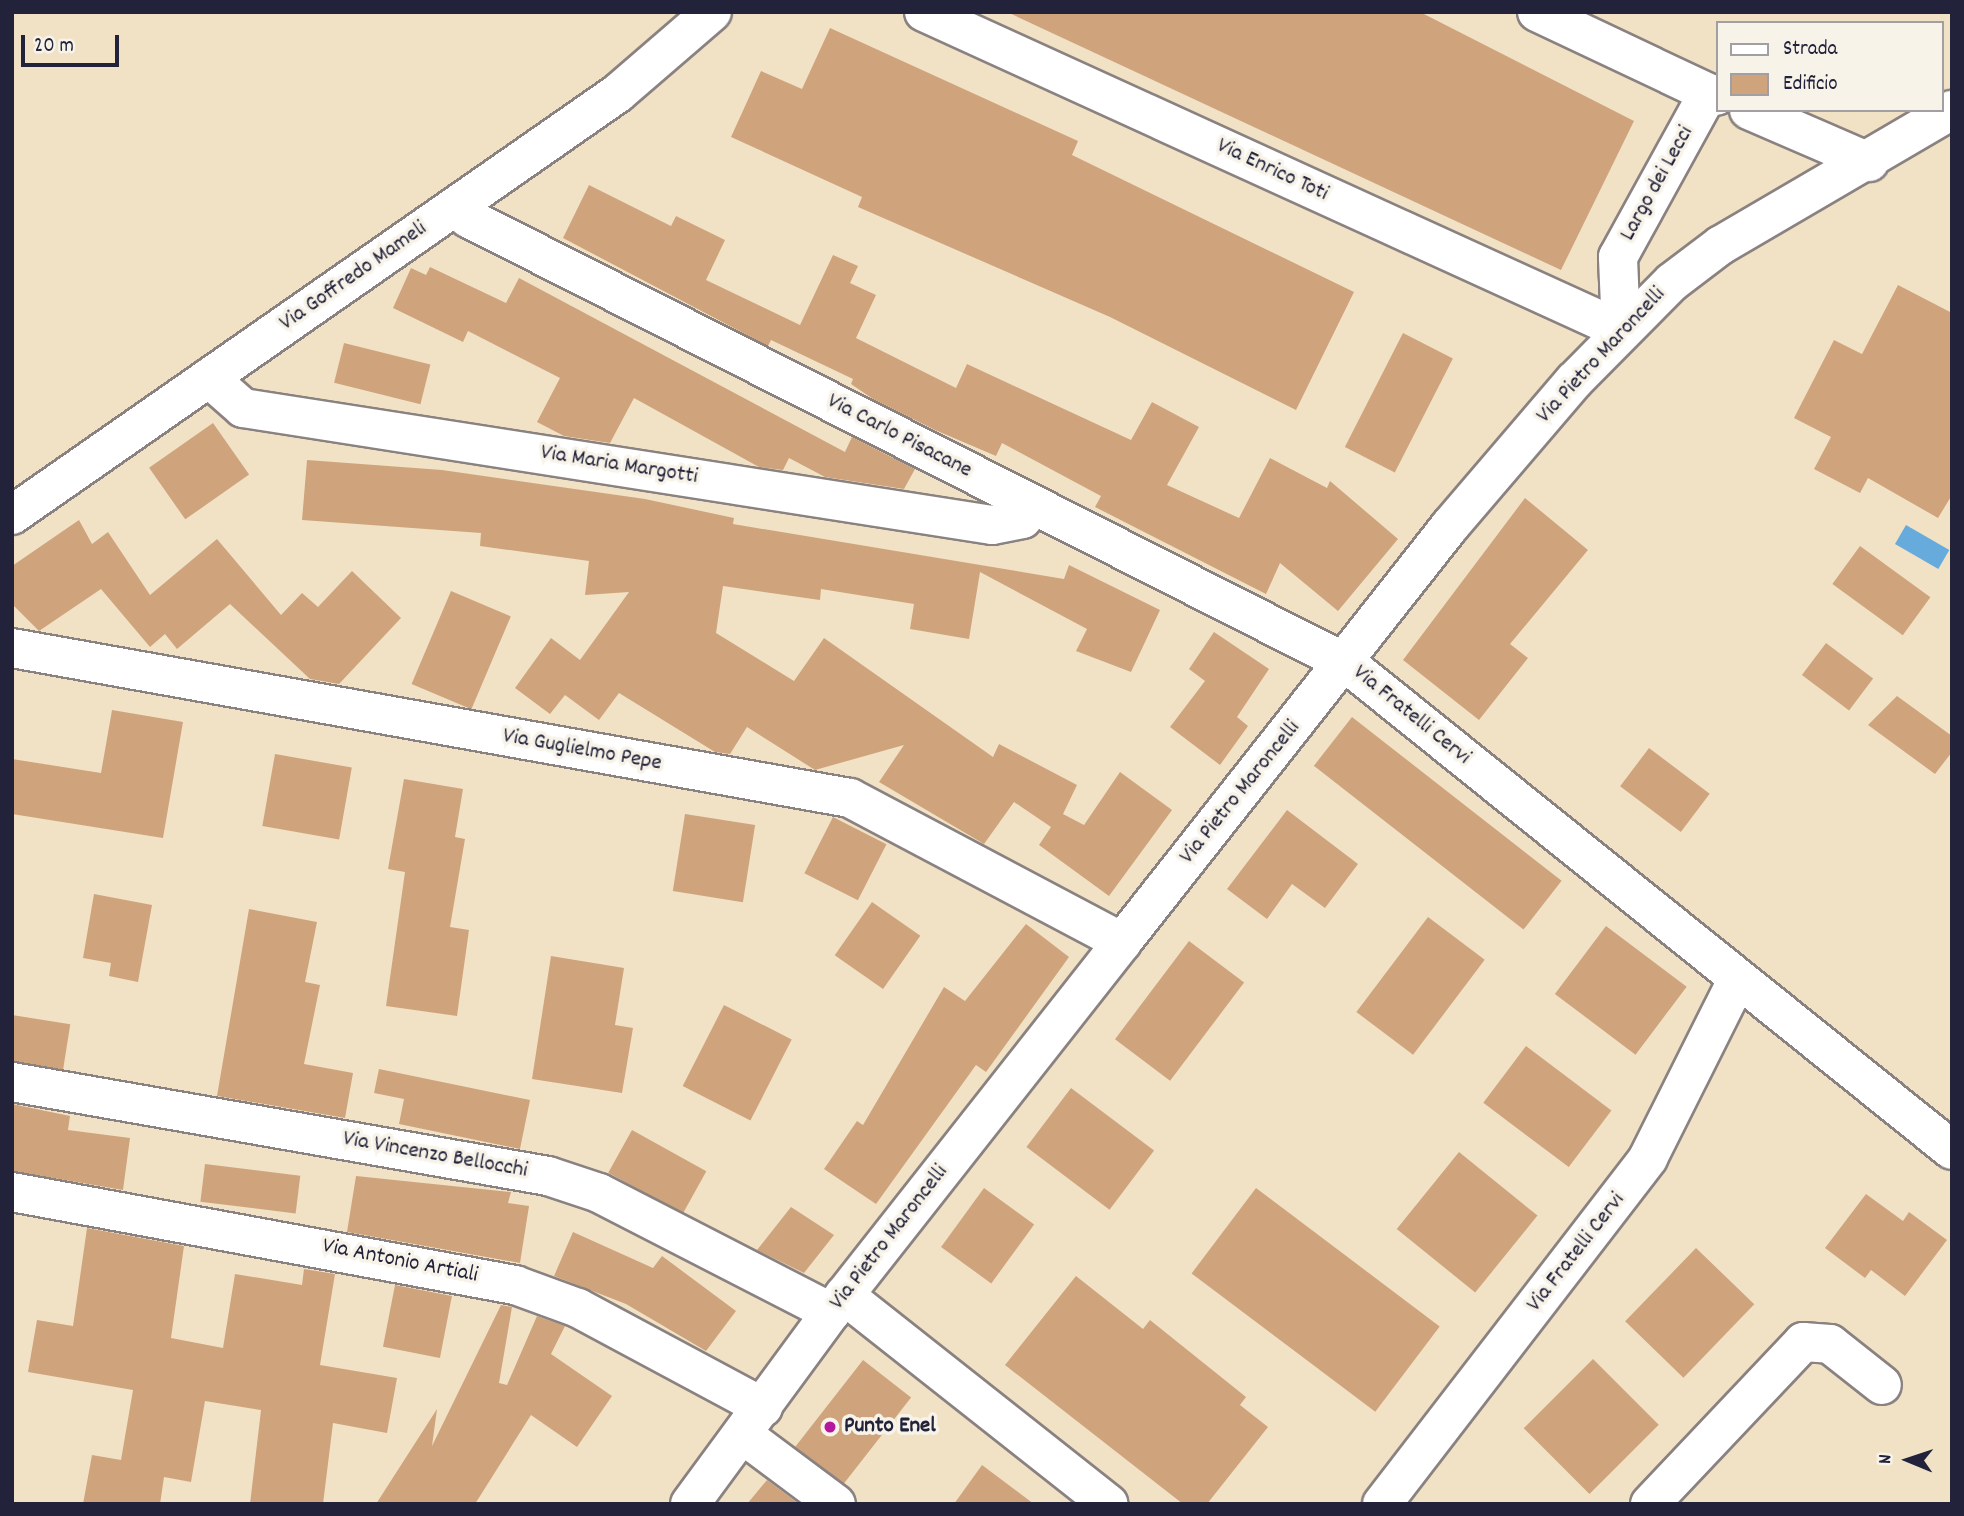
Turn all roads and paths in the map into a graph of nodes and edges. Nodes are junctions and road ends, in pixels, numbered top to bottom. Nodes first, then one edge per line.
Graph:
1 (736, 12) edge
2 (924, 12) edge
3 (1537, 12) edge
4 (702, 23) edge
5 (1713, 94) edge
6 (1952, 110) edge
7 (1754, 112) edge
8 (1869, 162) junction
9 (459, 204) junction
10 (1621, 330) junction
11 (209, 378) junction
12 (1035, 506) junction
13 (12, 515) edge
14 (12, 649) edge
15 (1346, 663) junction
16 (1122, 942) junction
17 (1737, 979) junction
18 (12, 1082) edge
19 (1952, 1150) edge
20 (12, 1192) edge
21 (838, 1303) junction
22 (1882, 1385) dead end
23 (752, 1421) junction
24 (690, 1504) edge
25 (836, 1504) edge
26 (1109, 1504) edge
27 (1382, 1504) edge
28 (1650, 1504) edge

1 - 4 street, Via Goffredo Mameli
2 - 10 street, Via Enrico Toti
3 - 5 street
4 - 9 street, Via Goffredo Mameli
5 - 10 street, Largo dei Lecci
6 - 8 street, Via Pietro Maroncelli
7 - 8 street
8 - 10 street, Via Pietro Maroncelli
9 - 11 street, Via Goffredo Mameli
9 - 12 street, Via Carlo Pisacane
10 - 15 street, Via Pietro Maroncelli
11 - 12 street, Via Maria Margotti
11 - 13 street, Via Goffredo Mameli
12 - 15 street, Via Carlo Pisacane
14 - 16 street, Via Guglielmo Pepe
15 - 16 street, Via Pietro Maroncelli
15 - 17 street, Via Fratelli Cervi
16 - 21 street, Via Pietro Maroncelli
17 - 19 street, Via Fratelli Cervi
17 - 27 street, Via Fratelli Cervi
18 - 21 street, Via Vincenzo Bellocchi
20 - 23 street, Via Antonio Artiali
21 - 23 street, Via Pietro Maroncelli
21 - 26 street, Via Vincenzo Bellocchi
22 - 28 street
23 - 24 street, Via Pietro Maroncelli
23 - 25 street

